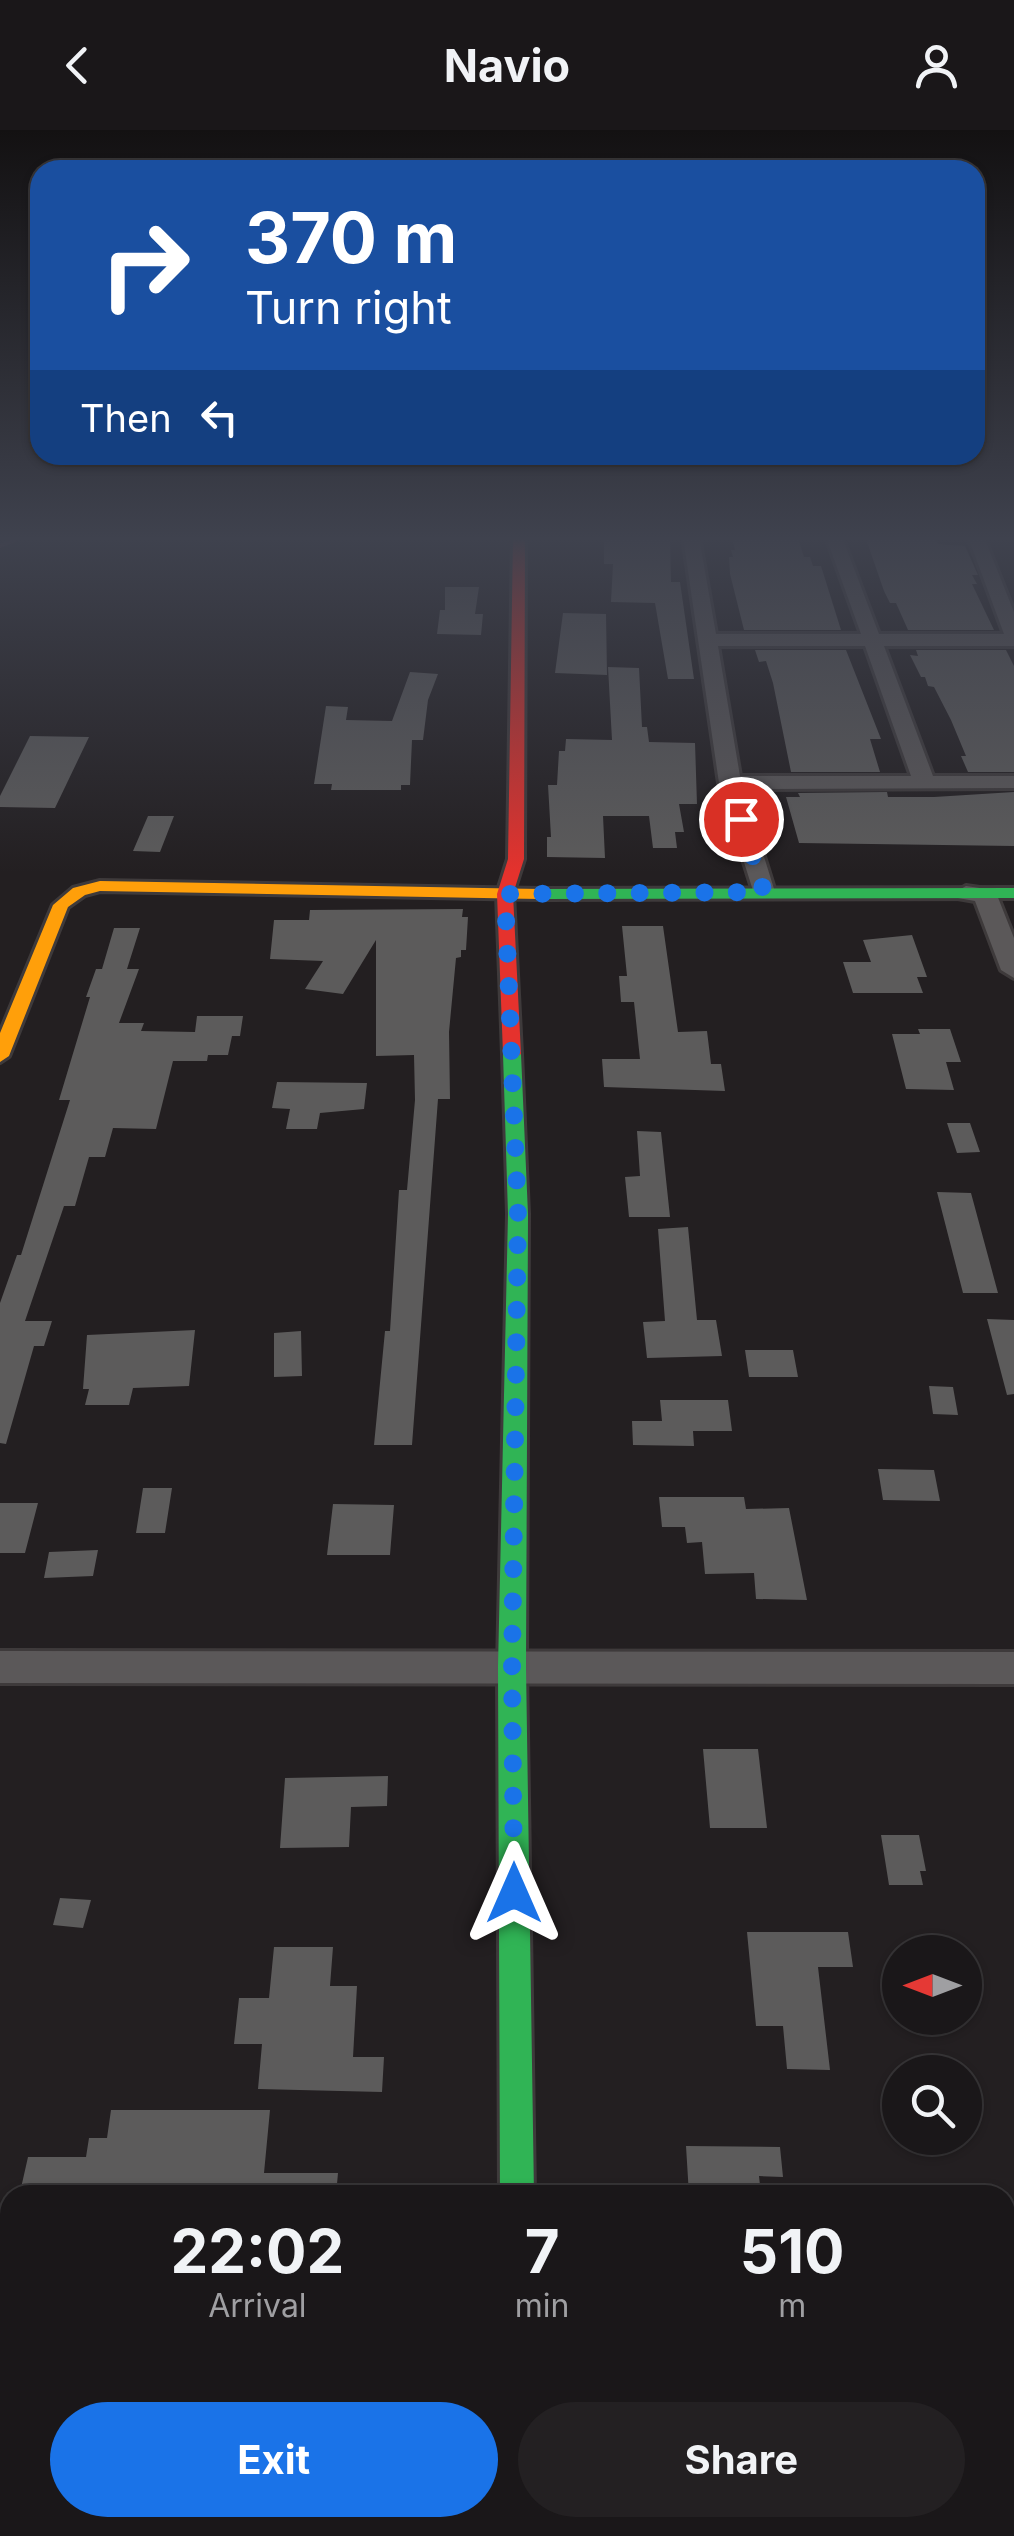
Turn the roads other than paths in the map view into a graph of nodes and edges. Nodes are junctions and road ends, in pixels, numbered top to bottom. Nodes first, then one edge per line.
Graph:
1 (518, 649) edge
2 (708, 649) edge
3 (876, 649) edge
4 (924, 782) junction
5 (1014, 782) edge
6 (730, 783) junction
7 (764, 892) junction
8 (1014, 892) edge
9 (966, 893) junction
10 (505, 894) junction
11 (1014, 970) edge
12 (0, 1056) edge
13 (0, 1666) edge
14 (512, 1667) junction
15 (1014, 1668) edge
16 (517, 2185) edge

1 - 10 street
2 - 6 street
3 - 4 street
4 - 5 street
4 - 6 street
6 - 7 street
7 - 9 street
7 - 10 street
8 - 9 street
9 - 11 street
10 - 12 street
10 - 14 street
13 - 14 street
14 - 15 street
14 - 16 street

